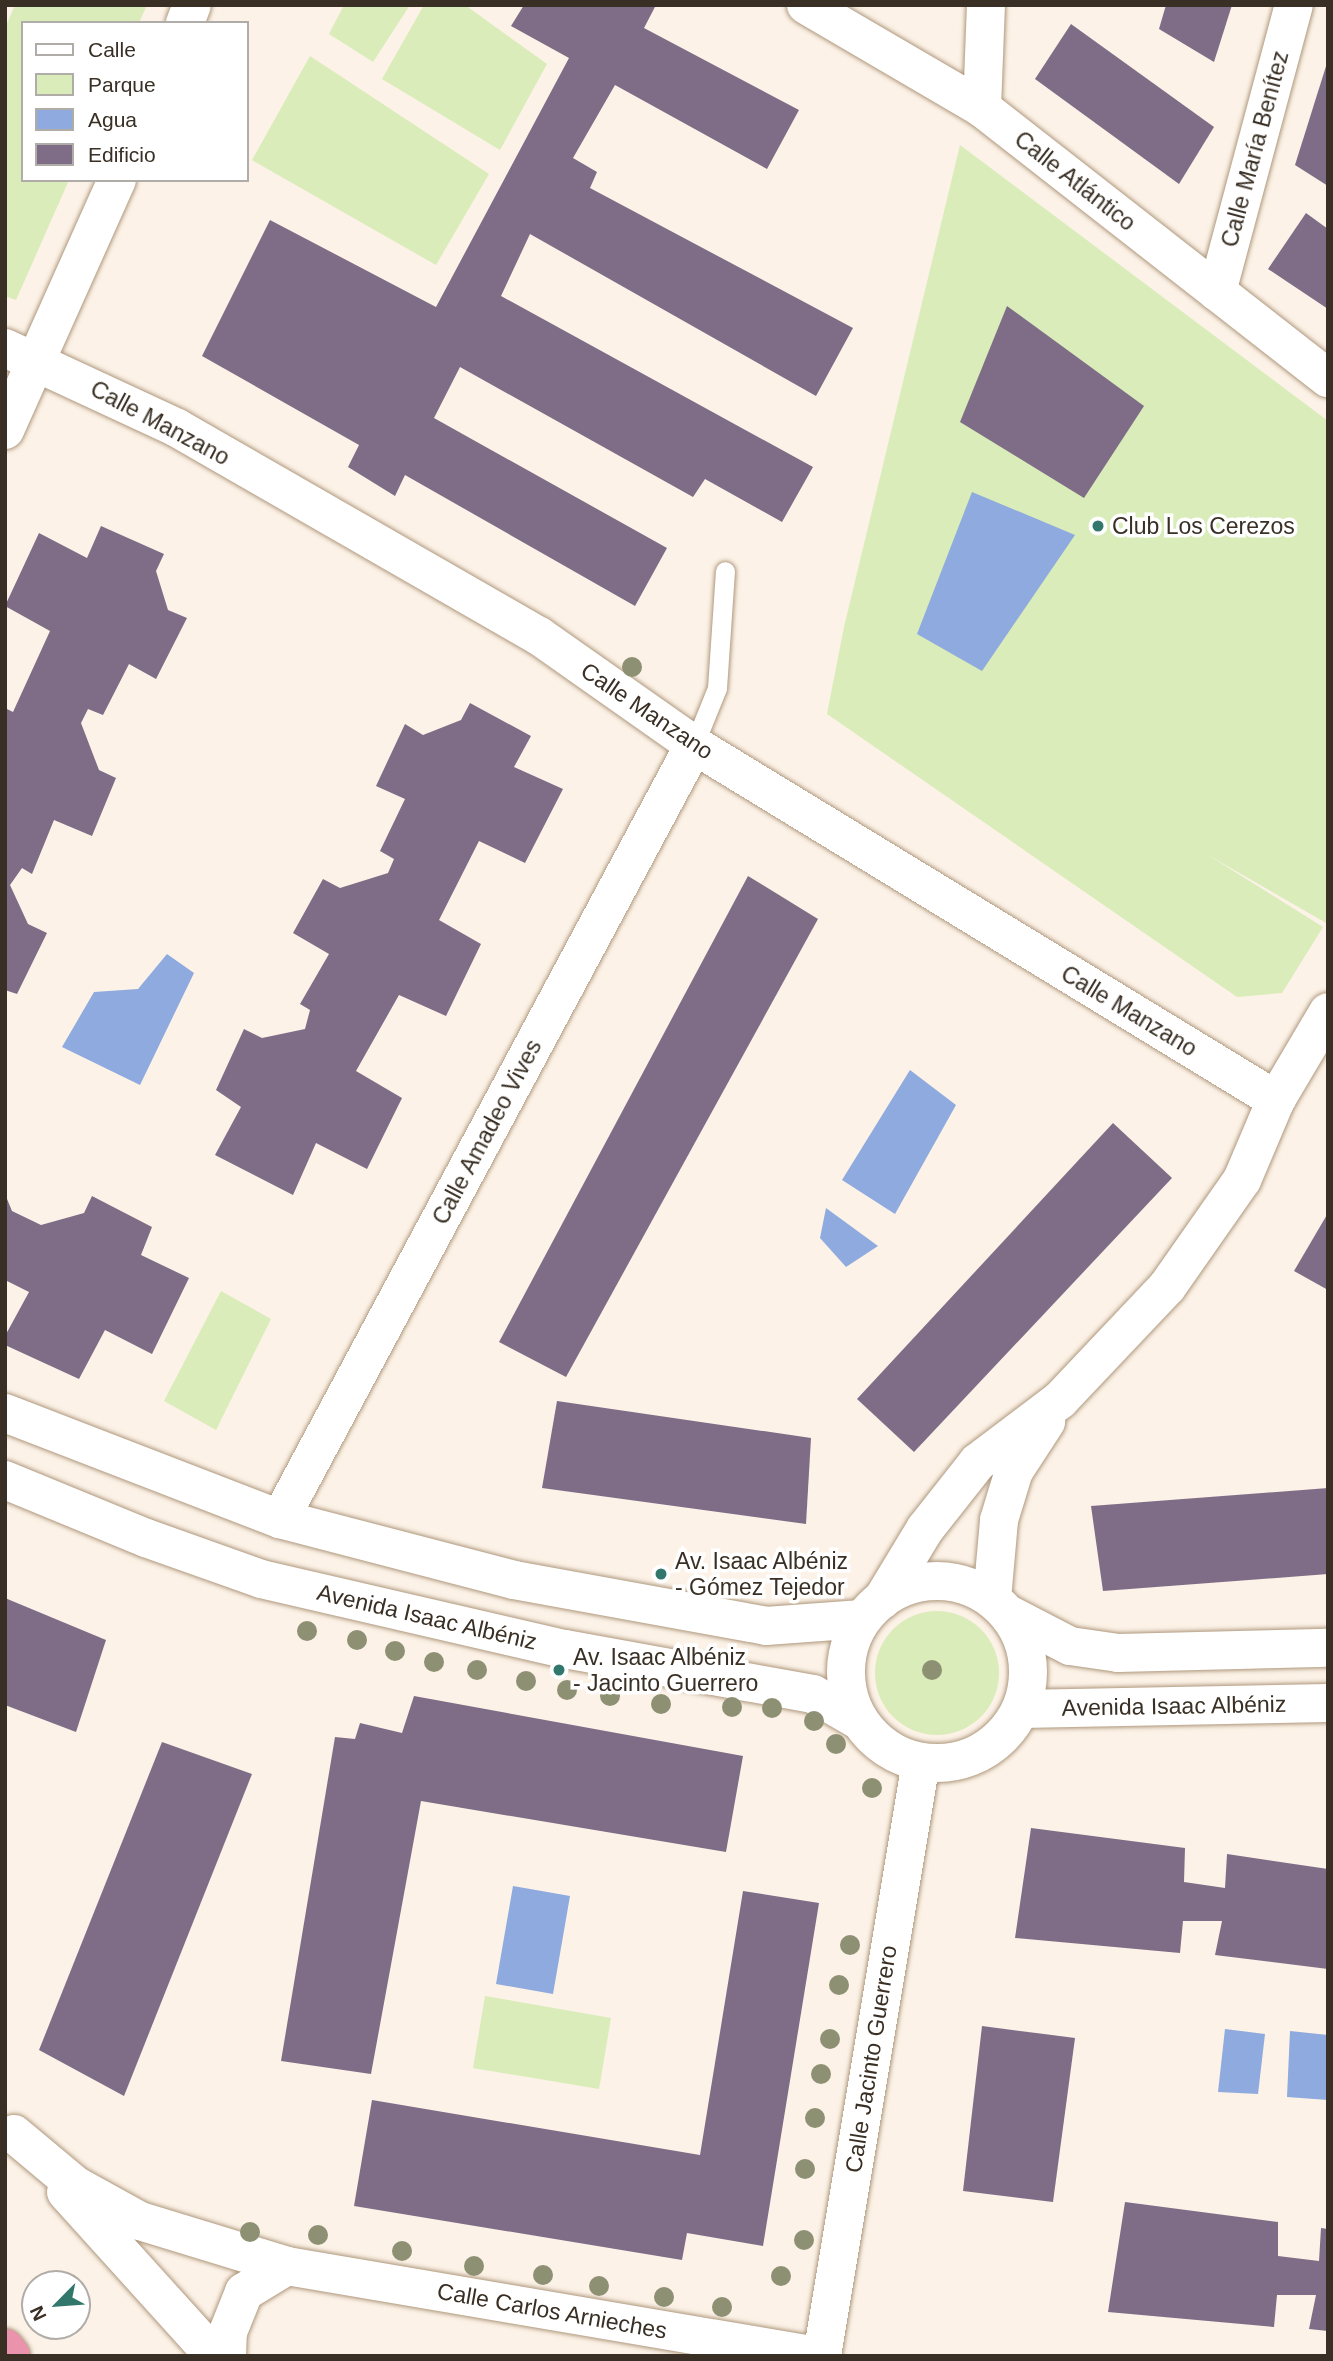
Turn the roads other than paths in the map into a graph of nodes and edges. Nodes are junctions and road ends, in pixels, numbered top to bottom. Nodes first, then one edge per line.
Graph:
1 (806, 5) edge
2 (986, 5) edge
3 (1294, 5) edge
4 (982, 108) junction
5 (116, 182) edge
6 (1217, 292) junction
7 (22, 354) edge
8 (1328, 378) edge
9 (5, 430) edge
10 (725, 571) dead end
11 (694, 745) junction
12 (1328, 1012) edge
13 (1276, 1100) junction
14 (1060, 1400) junction
15 (5, 1413) edge
16 (5, 1479) edge
17 (280, 1519) junction
18 (1000, 1606) junction
19 (872, 1609) junction
20 (1328, 1647) edge
21 (1328, 1703) edge
22 (1021, 1709) junction
23 (858, 1720) junction
24 (921, 1762) junction
25 (10, 2130) edge
26 (287, 2266) junction
27 (5, 2348) edge
28 (11, 2356) edge
29 (214, 2356) edge
30 (227, 2356) edge
31 (820, 2356) edge

1 - 4 street, Calle Atlántico
2 - 4 street
3 - 6 street, Calle María Benítez
4 - 6 street, Calle Atlántico
5 - 7 street
6 - 8 street, Calle Atlántico
7 - 9 street
7 - 11 street, Calle Manzano
10 - 11 lane
11 - 13 street, Calle Manzano
11 - 17 street, Calle Amadeo Vives
12 - 13 street
13 - 14 street
14 - 18 street
14 - 19 street
15 - 17 street
16 - 23 street, Avenida Isaac Albéniz
17 - 19 street
18 - 19 street
18 - 20 street
18 - 22 street
19 - 23 street
21 - 22 street, Avenida Isaac Albéniz
22 - 24 street
23 - 24 street
24 - 31 street, Calle Jacinto Guerrero
25 - 26 street, Calle Carlos Arnieches
25 - 29 street
26 - 30 street
26 - 31 street, Calle Carlos Arnieches
27 - 28 highway

